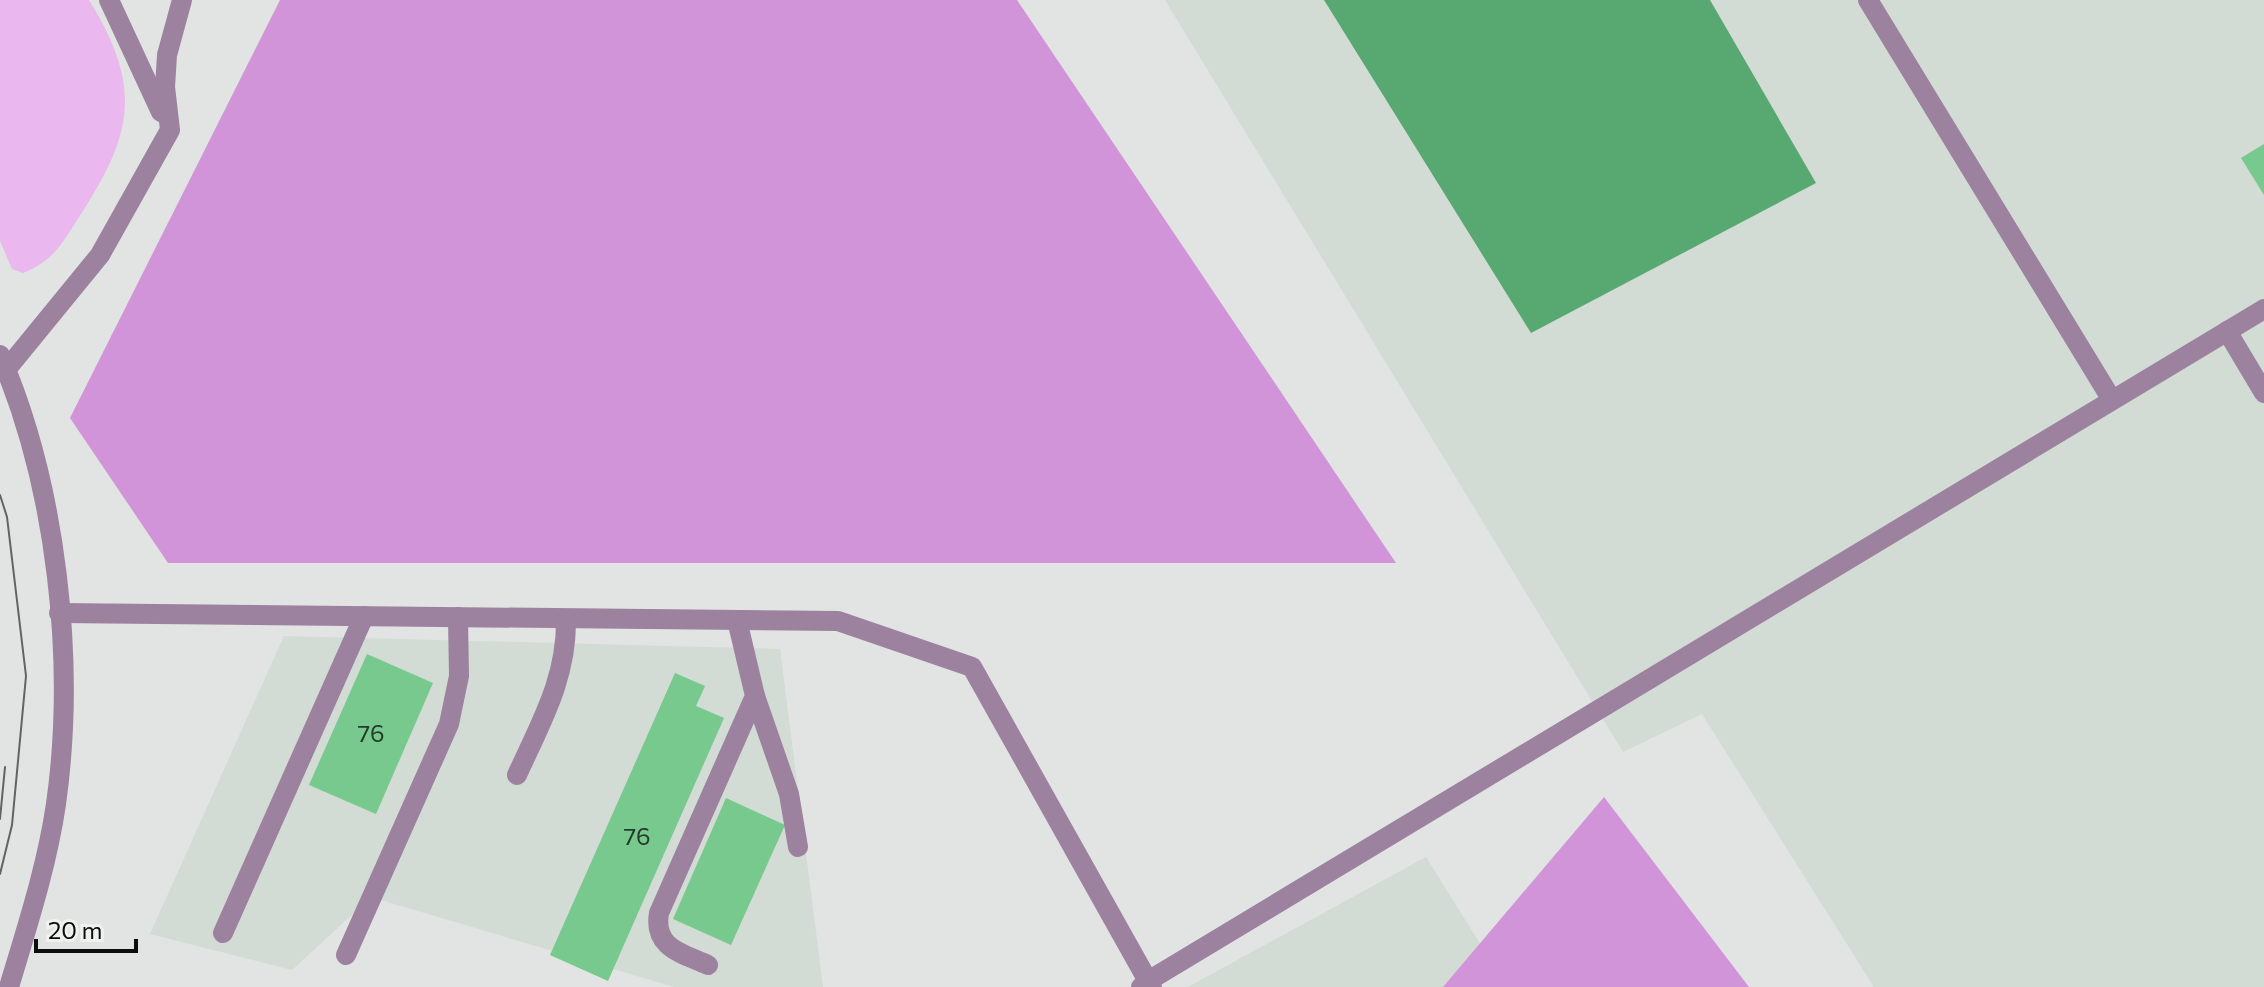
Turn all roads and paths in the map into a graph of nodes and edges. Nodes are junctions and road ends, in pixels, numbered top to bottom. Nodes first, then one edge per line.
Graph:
1 (109, 0) edge
2 (182, 0) edge
3 (1868, 0) edge
4 (170, 130) junction
5 (2264, 309) edge
6 (2227, 331) junction
7 (3, 363) edge
8 (2264, 393) edge
9 (2112, 400) junction
10 (59, 613) junction
11 (364, 616) junction
12 (458, 617) junction
13 (566, 619) junction
14 (737, 620) junction
15 (755, 696) junction
16 (517, 775) dead end
17 (798, 847) dead end
18 (223, 933) dead end
19 (346, 955) dead end
20 (708, 965) dead end
21 (1147, 985) edge
22 (9, 987) edge

1 - 4 street
2 - 4 street
3 - 9 street
4 - 7 street
5 - 6 street
6 - 8 street
6 - 9 street
7 - 10 street
9 - 21 street
10 - 11 street
10 - 22 street
11 - 12 street
11 - 18 street
12 - 13 street
12 - 19 street
13 - 14 street
13 - 16 street
14 - 15 street
14 - 21 street
15 - 17 street
15 - 20 street

